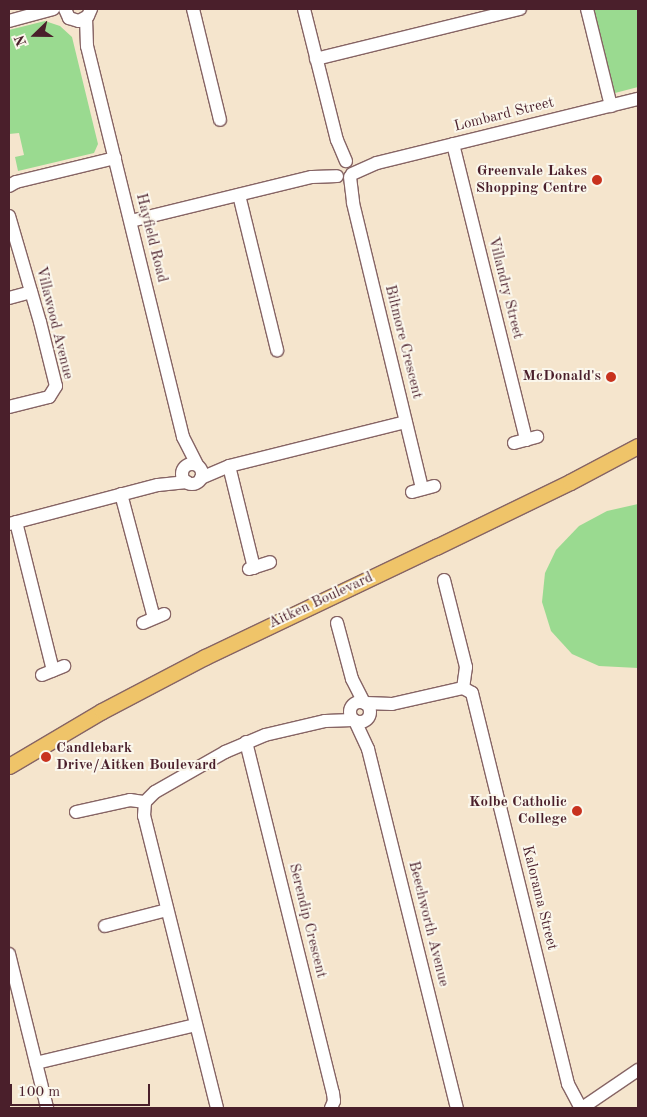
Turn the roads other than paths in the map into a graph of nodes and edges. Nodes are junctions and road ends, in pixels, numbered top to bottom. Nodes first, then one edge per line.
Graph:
1 (193, 9) edge
2 (304, 9) edge
3 (520, 9) edge
4 (587, 9) edge
5 (47, 11) edge
6 (81, 13) edge
7 (9, 21) edge
8 (316, 59) junction
9 (638, 99) edge
10 (611, 106) junction
11 (220, 120) dead end
12 (453, 144) junction
13 (115, 158) junction
14 (344, 170) junction
15 (9, 186) edge
16 (238, 195) junction
17 (9, 216) edge
18 (131, 221) junction
19 (31, 292) junction
20 (9, 298) edge
21 (277, 350) dead end
22 (9, 406) edge
23 (406, 422) junction
24 (183, 436) junction
25 (525, 440) dead end
26 (638, 446) edge
27 (229, 466) junction
28 (199, 470) junction
29 (185, 473) junction
30 (423, 489) dead end
31 (121, 494) junction
32 (12, 523) edge
33 (270, 562) dead end
34 (444, 580) dead end
35 (154, 618) dead end
36 (337, 623) dead end
37 (53, 670) dead end
38 (463, 688) junction
39 (360, 712) junction
40 (86, 721) junction
41 (246, 742) junction
42 (9, 766) edge
43 (9, 774) edge
44 (145, 802) junction
45 (76, 812) dead end
46 (167, 910) junction
47 (105, 926) dead end
48 (9, 954) edge
49 (196, 1025) junction
50 (36, 1064) junction
51 (638, 1070) edge
52 (584, 1107) edge
53 (47, 1108) edge
54 (217, 1108) edge
55 (331, 1108) edge
56 (457, 1108) edge

1 - 11 street
2 - 8 street, Biltmore Crescent
3 - 8 street
4 - 10 street
5 - 6 street
5 - 7 street
6 - 13 street, Hayfield Road
8 - 14 street, Biltmore Crescent
9 - 10 street, Lombard Street
10 - 12 street, Lombard Street
12 - 14 street, Lombard Street
12 - 25 street, Villandry Street
13 - 15 street
13 - 18 street, Hayfield Road
14 - 16 street, Lombard Street
14 - 23 street, Biltmore Crescent
16 - 18 street, Lombard Street
16 - 21 street
17 - 19 street, Villawood Avenue
18 - 24 street, Hayfield Road
19 - 20 street
19 - 22 street, Villawood Avenue
23 - 27 street
23 - 30 street, Biltmore Crescent
24 - 28 street, Hayfield Road
24 - 29 street, Hayfield Road
26 - 40 main road, Aitken Boulevard
27 - 28 street
27 - 33 street
28 - 29 street
28 - 29 street
29 - 31 street
31 - 32 street
31 - 35 street
32 - 37 street
34 - 38 street
36 - 39 street
38 - 39 street
38 - 52 street, Kalorama Street
39 - 41 street
39 - 56 street, Beechworth Avenue
40 - 42 main road, Aitken Boulevard
40 - 43 main road
41 - 44 street
41 - 55 street, Serendip Crescent
44 - 45 street
44 - 46 street
46 - 47 street
46 - 49 street
48 - 50 street
49 - 50 street
49 - 54 street
50 - 53 street
51 - 52 street

